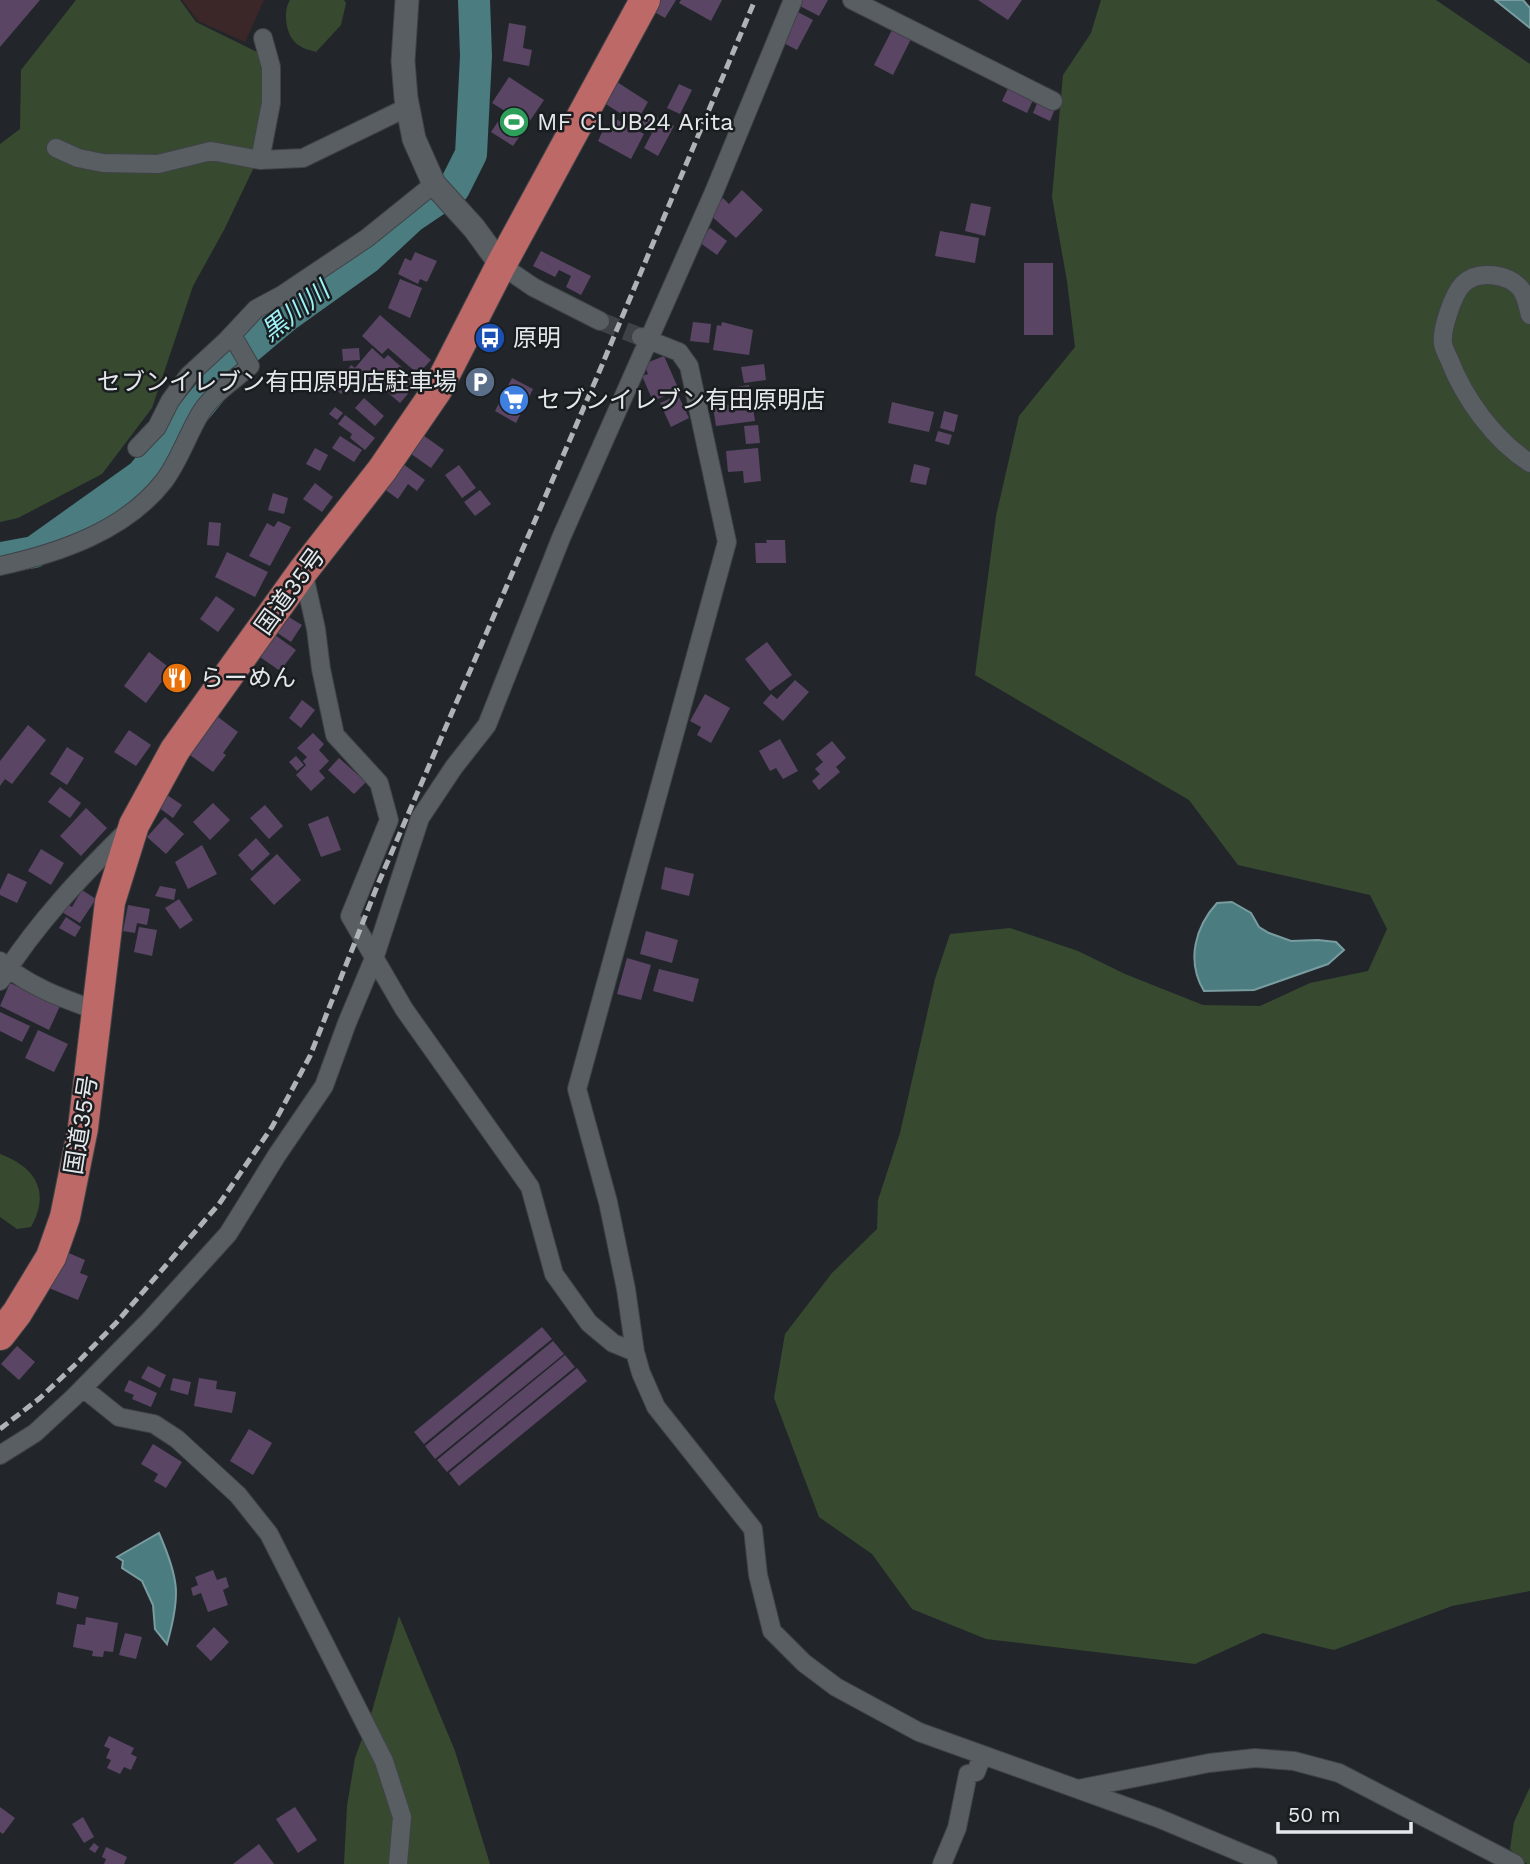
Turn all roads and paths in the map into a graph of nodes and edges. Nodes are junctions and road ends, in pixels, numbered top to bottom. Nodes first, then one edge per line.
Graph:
1 (407, 0) edge
2 (645, 0) edge
3 (793, 0) edge
4 (852, 0) edge
5 (263, 37) dead end
6 (1053, 101) dead end
7 (408, 107) junction
8 (56, 148) dead end
9 (260, 160) junction
10 (434, 184) junction
11 (501, 265) junction
12 (1530, 314) edge
13 (600, 321) tunnel mouth
14 (232, 336) junction
15 (645, 339) junction
16 (137, 448) dead end
17 (1530, 463) edge
18 (0, 566) edge
19 (303, 571) junction
20 (134, 825) junction
21 (375, 956) junction
22 (3, 970) edge
23 (98, 1011) junction
24 (0, 1335) edge
25 (635, 1352) junction
26 (83, 1388) junction
27 (0, 1455) edge
28 (982, 1756) junction
29 (1074, 1789) junction
30 (398, 1864) edge
31 (942, 1864) edge
32 (1268, 1864) edge
33 (1515, 1864) edge

1 - 7 street
2 - 11 highway, 国道35号
3 - 15 street
4 - 6 street
5 - 9 street
7 - 9 street
7 - 10 street
8 - 9 street
10 - 11 street
10 - 14 street
11 - 13 street
11 - 19 highway, 国道35号
12 - 17 street
14 - 16 street
14 - 18 street
15 - 21 street
15 - 25 street
19 - 20 highway, 国道35号
19 - 21 street
20 - 22 street
20 - 23 highway, 国道35号
21 - 25 street
21 - 26 street
22 - 23 street
23 - 24 highway, 国道35号
25 - 28 street
26 - 27 street
26 - 30 street
28 - 29 street
28 - 31 street
29 - 32 street
29 - 33 street

